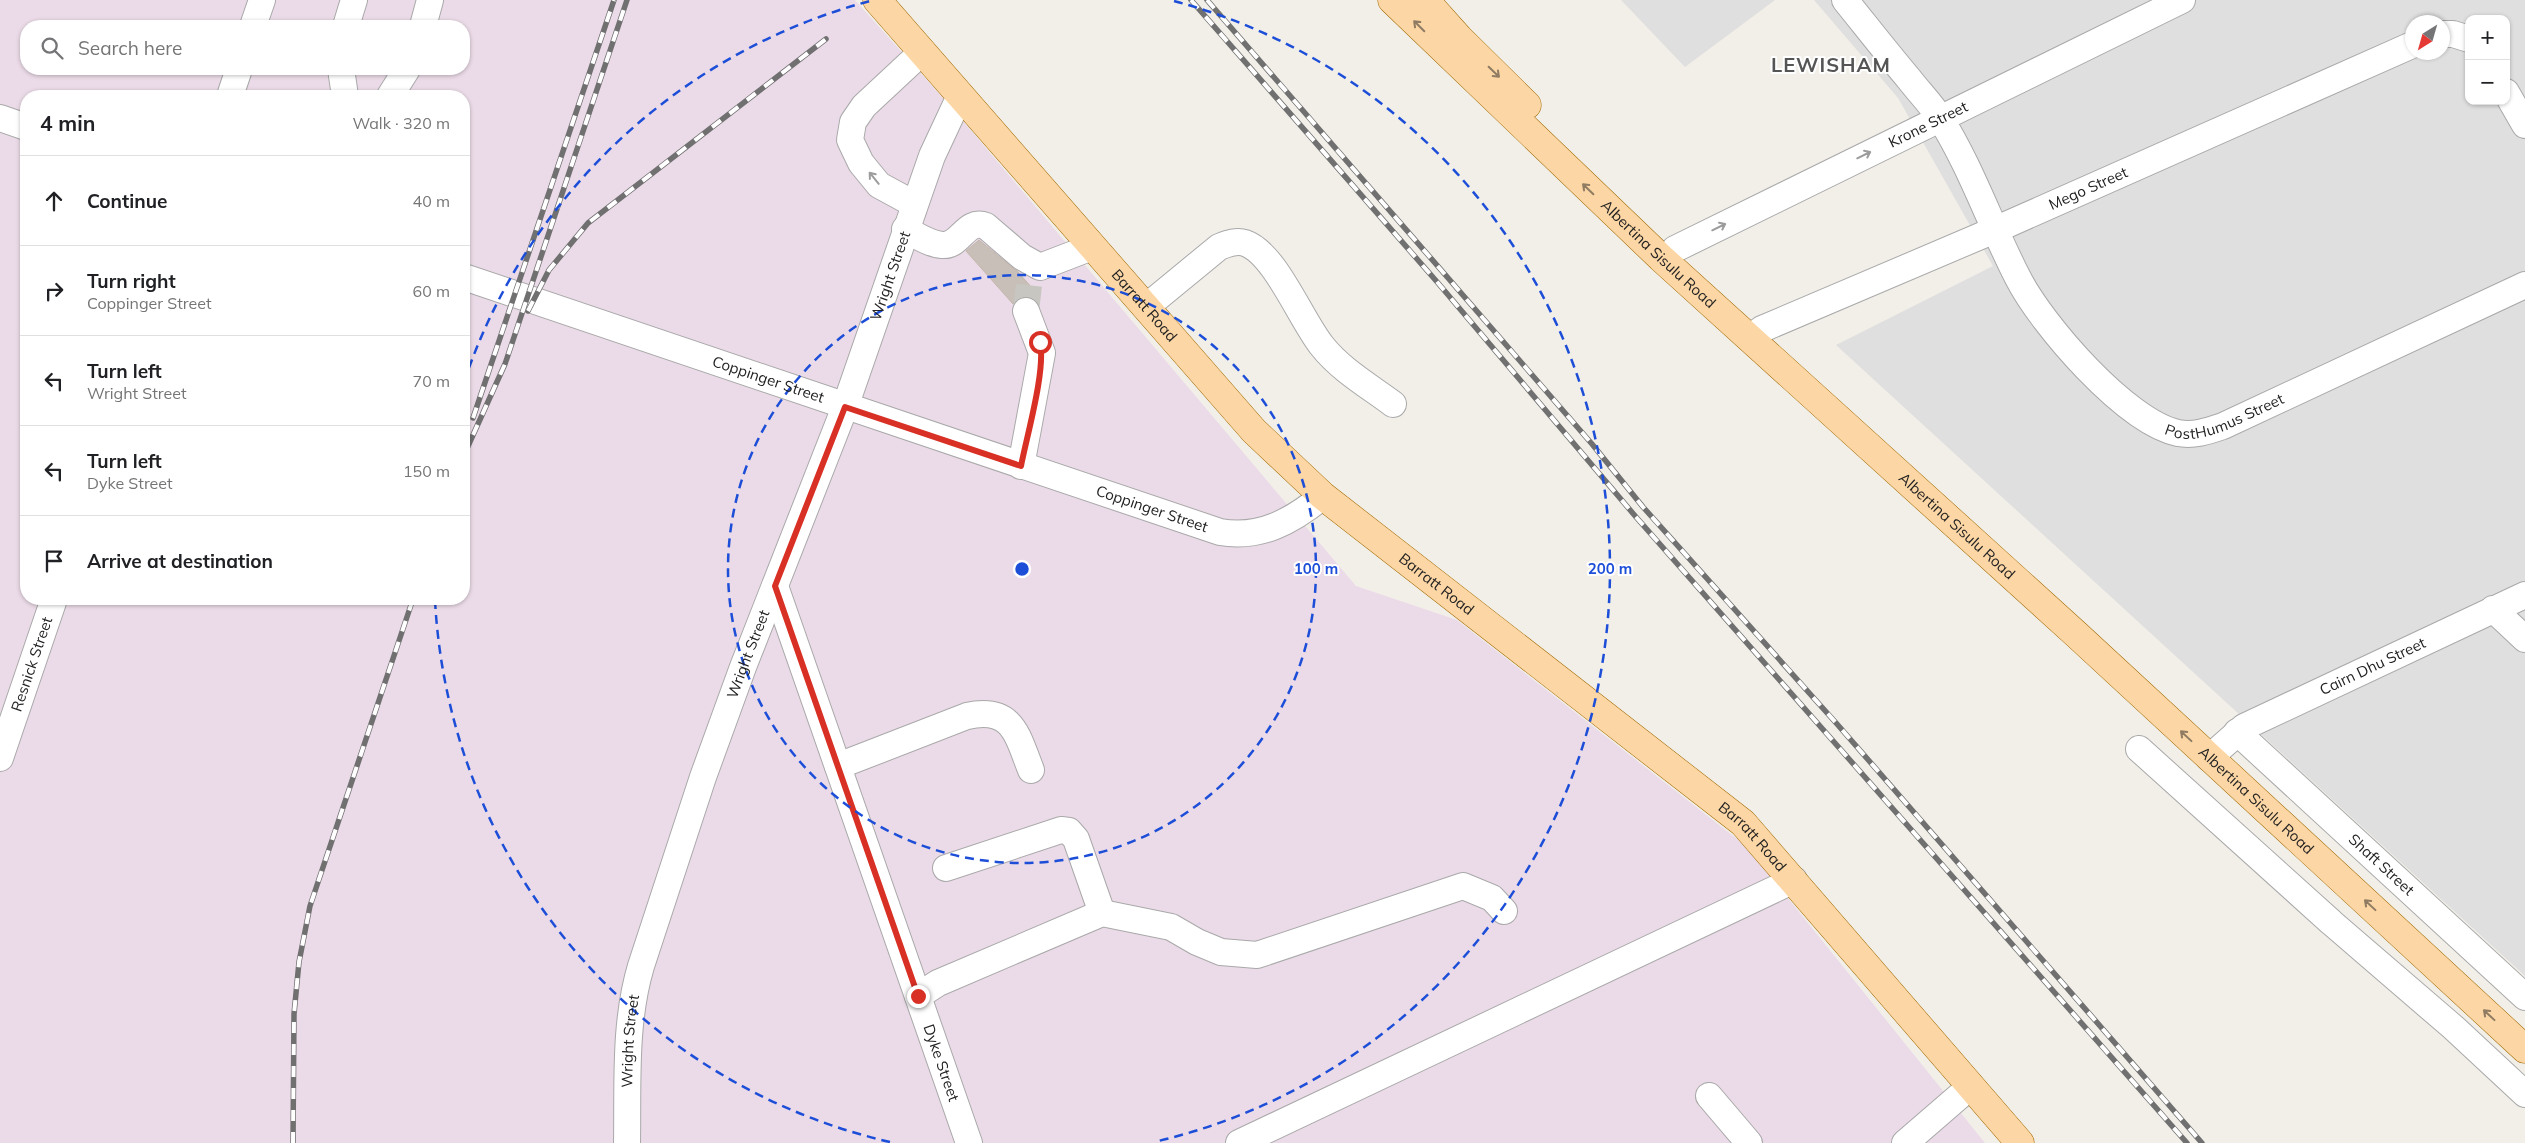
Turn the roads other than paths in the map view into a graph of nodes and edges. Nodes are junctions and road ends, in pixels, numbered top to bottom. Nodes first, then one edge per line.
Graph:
1 (262, 0) edge
2 (354, 0) edge
3 (430, 0) edge
4 (876, 0) edge
5 (1392, 0) edge
6 (1425, 0) edge
7 (1845, 0) edge
8 (2182, 0) edge
9 (255, 20) edge
10 (348, 20) edge
11 (425, 20) edge
12 (2450, 34) edge
13 (2465, 38) edge
14 (2405, 48) edge
15 (922, 52) junction
16 (237, 75) edge
17 (343, 75) edge
18 (403, 75) edge
19 (232, 90) edge
20 (344, 90) edge
21 (394, 90) edge
22 (960, 96) junction
23 (2510, 99) edge
24 (0, 118) edge
25 (1940, 118) junction
26 (20, 125) edge
27 (2525, 125) edge
28 (914, 204) junction
29 (905, 229) junction
30 (1997, 229) junction
31 (1092, 247) junction
32 (1675, 249) junction
33 (470, 279) edge
34 (2525, 285) edge
35 (1146, 307) junction
36 (1026, 311) tunnel mouth
37 (1755, 333) junction
38 (1393, 404) dead end
39 (845, 407) junction
40 (1021, 466) junction
41 (1323, 496) junction
42 (775, 586) junction
43 (2525, 595) edge
44 (52, 605) edge
45 (2493, 609) junction
46 (2525, 639) edge
47 (2223, 745) junction
48 (2139, 749) dead end
49 (0, 758) edge
50 (838, 766) junction
51 (1031, 770) dead end
52 (946, 868) dead end
53 (1794, 880) junction
54 (1504, 911) dead end
55 (1102, 913) junction
56 (2407, 940) junction
57 (2384, 968) junction
58 (918, 996) junction
59 (2525, 997) edge
60 (2523, 1038) edge
61 (2496, 1068) junction
62 (1971, 1086) junction
63 (2525, 1094) edge
64 (1709, 1096) dead end
65 (627, 1143) edge
66 (969, 1143) edge
67 (1239, 1143) edge
68 (1750, 1143) edge
69 (1905, 1143) edge
70 (2020, 1143) edge

1 - 9 street
2 - 10 street
3 - 11 street
4 - 15 main road, Barratt Road
37 -> 5 main road, Albertina Sisulu Road
6 -> 32 main road, Albertina Sisulu Road
7 - 25 street, PostHumus Street
8 - 25 street, Krone Street
12 - 13 street
14 - 30 street, Mego Street
15 - 22 main road, Barratt Road
28 -> 15 street
16 - 19 street
17 - 20 street
18 - 21 street
22 - 28 street, Wright Street
22 - 31 main road, Barratt Road
23 - 27 street
24 - 26 street
25 - 30 street, PostHumus Street
32 -> 25 street, Krone Street
28 - 29 street, Wright Street
29 - 31 street
29 - 39 street, Wright Street
30 - 34 street, PostHumus Street
30 - 37 street, Mego Street
31 - 35 main road, Barratt Road
32 - 37 main road, Albertina Sisulu Road
33 - 39 street, Coppinger Street
35 - 38 street
35 - 41 main road, Barratt Road
36 - 40 street
37 - 47 main road, Albertina Sisulu Road
39 - 40 street, Coppinger Street
39 - 42 street, Wright Street
40 - 41 street, Coppinger Street
41 - 53 main road, Barratt Road
42 - 50 street, Dyke Street
42 - 65 street, Wright Street
43 - 45 street, Cairn Dhu Street
44 - 49 street, Resnick Street
45 - 46 street
45 - 47 street, Cairn Dhu Street
56 -> 47 main road, Albertina Sisulu Road
47 - 59 street, Shaft Street
47 - 60 main road, Albertina Sisulu Road
48 - 57 street
50 - 51 street
50 - 58 street, Dyke Street
52 - 55 street
53 - 62 main road, Barratt Road
53 - 67 street
54 - 55 street
55 - 58 street
56 - 57 street
60 -> 56 main road, Albertina Sisulu Road
57 - 61 street
58 - 66 street, Dyke Street
60 - 61 street
61 - 63 street
62 - 69 street
62 - 70 main road, Barratt Road
64 - 68 street

